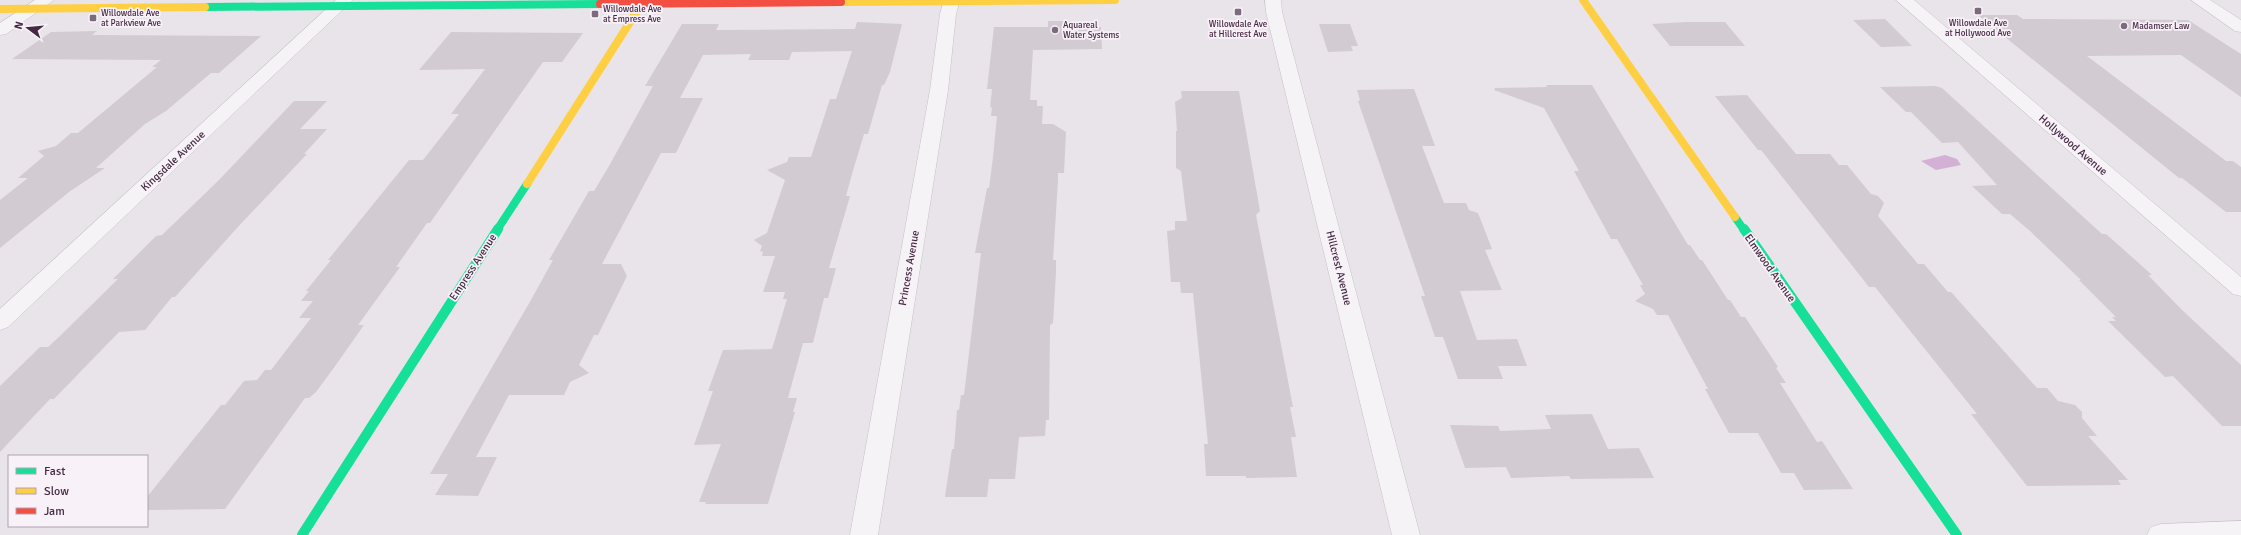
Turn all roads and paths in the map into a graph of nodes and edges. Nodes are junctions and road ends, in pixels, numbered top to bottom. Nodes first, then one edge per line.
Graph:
1 (952, 0) edge
2 (1115, 0) edge
3 (1273, 0) edge
4 (1583, 0) edge
5 (1904, 0) edge
6 (2199, 0) edge
7 (643, 2) edge
8 (342, 3) edge
9 (39, 4) edge
10 (0, 9) edge
11 (2241, 27) edge
12 (0, 30) edge
13 (2241, 289) edge
14 (0, 322) edge
15 (2241, 532) edge
16 (302, 535) edge
17 (864, 535) edge
18 (1406, 535) edge
19 (1957, 535) edge
20 (2161, 535) edge

1 - 2 street
1 - 7 street
1 - 17 street, Princess Avenue
3 - 18 street, Hillcrest Avenue
4 - 19 street, Elmwood Avenue
5 - 13 street, Hollywood Avenue
6 - 11 street
7 - 8 street
7 - 16 street, Empress Avenue
8 - 9 street
8 - 14 street, Kingsdale Avenue
9 - 10 street
9 - 12 street
15 - 20 street

